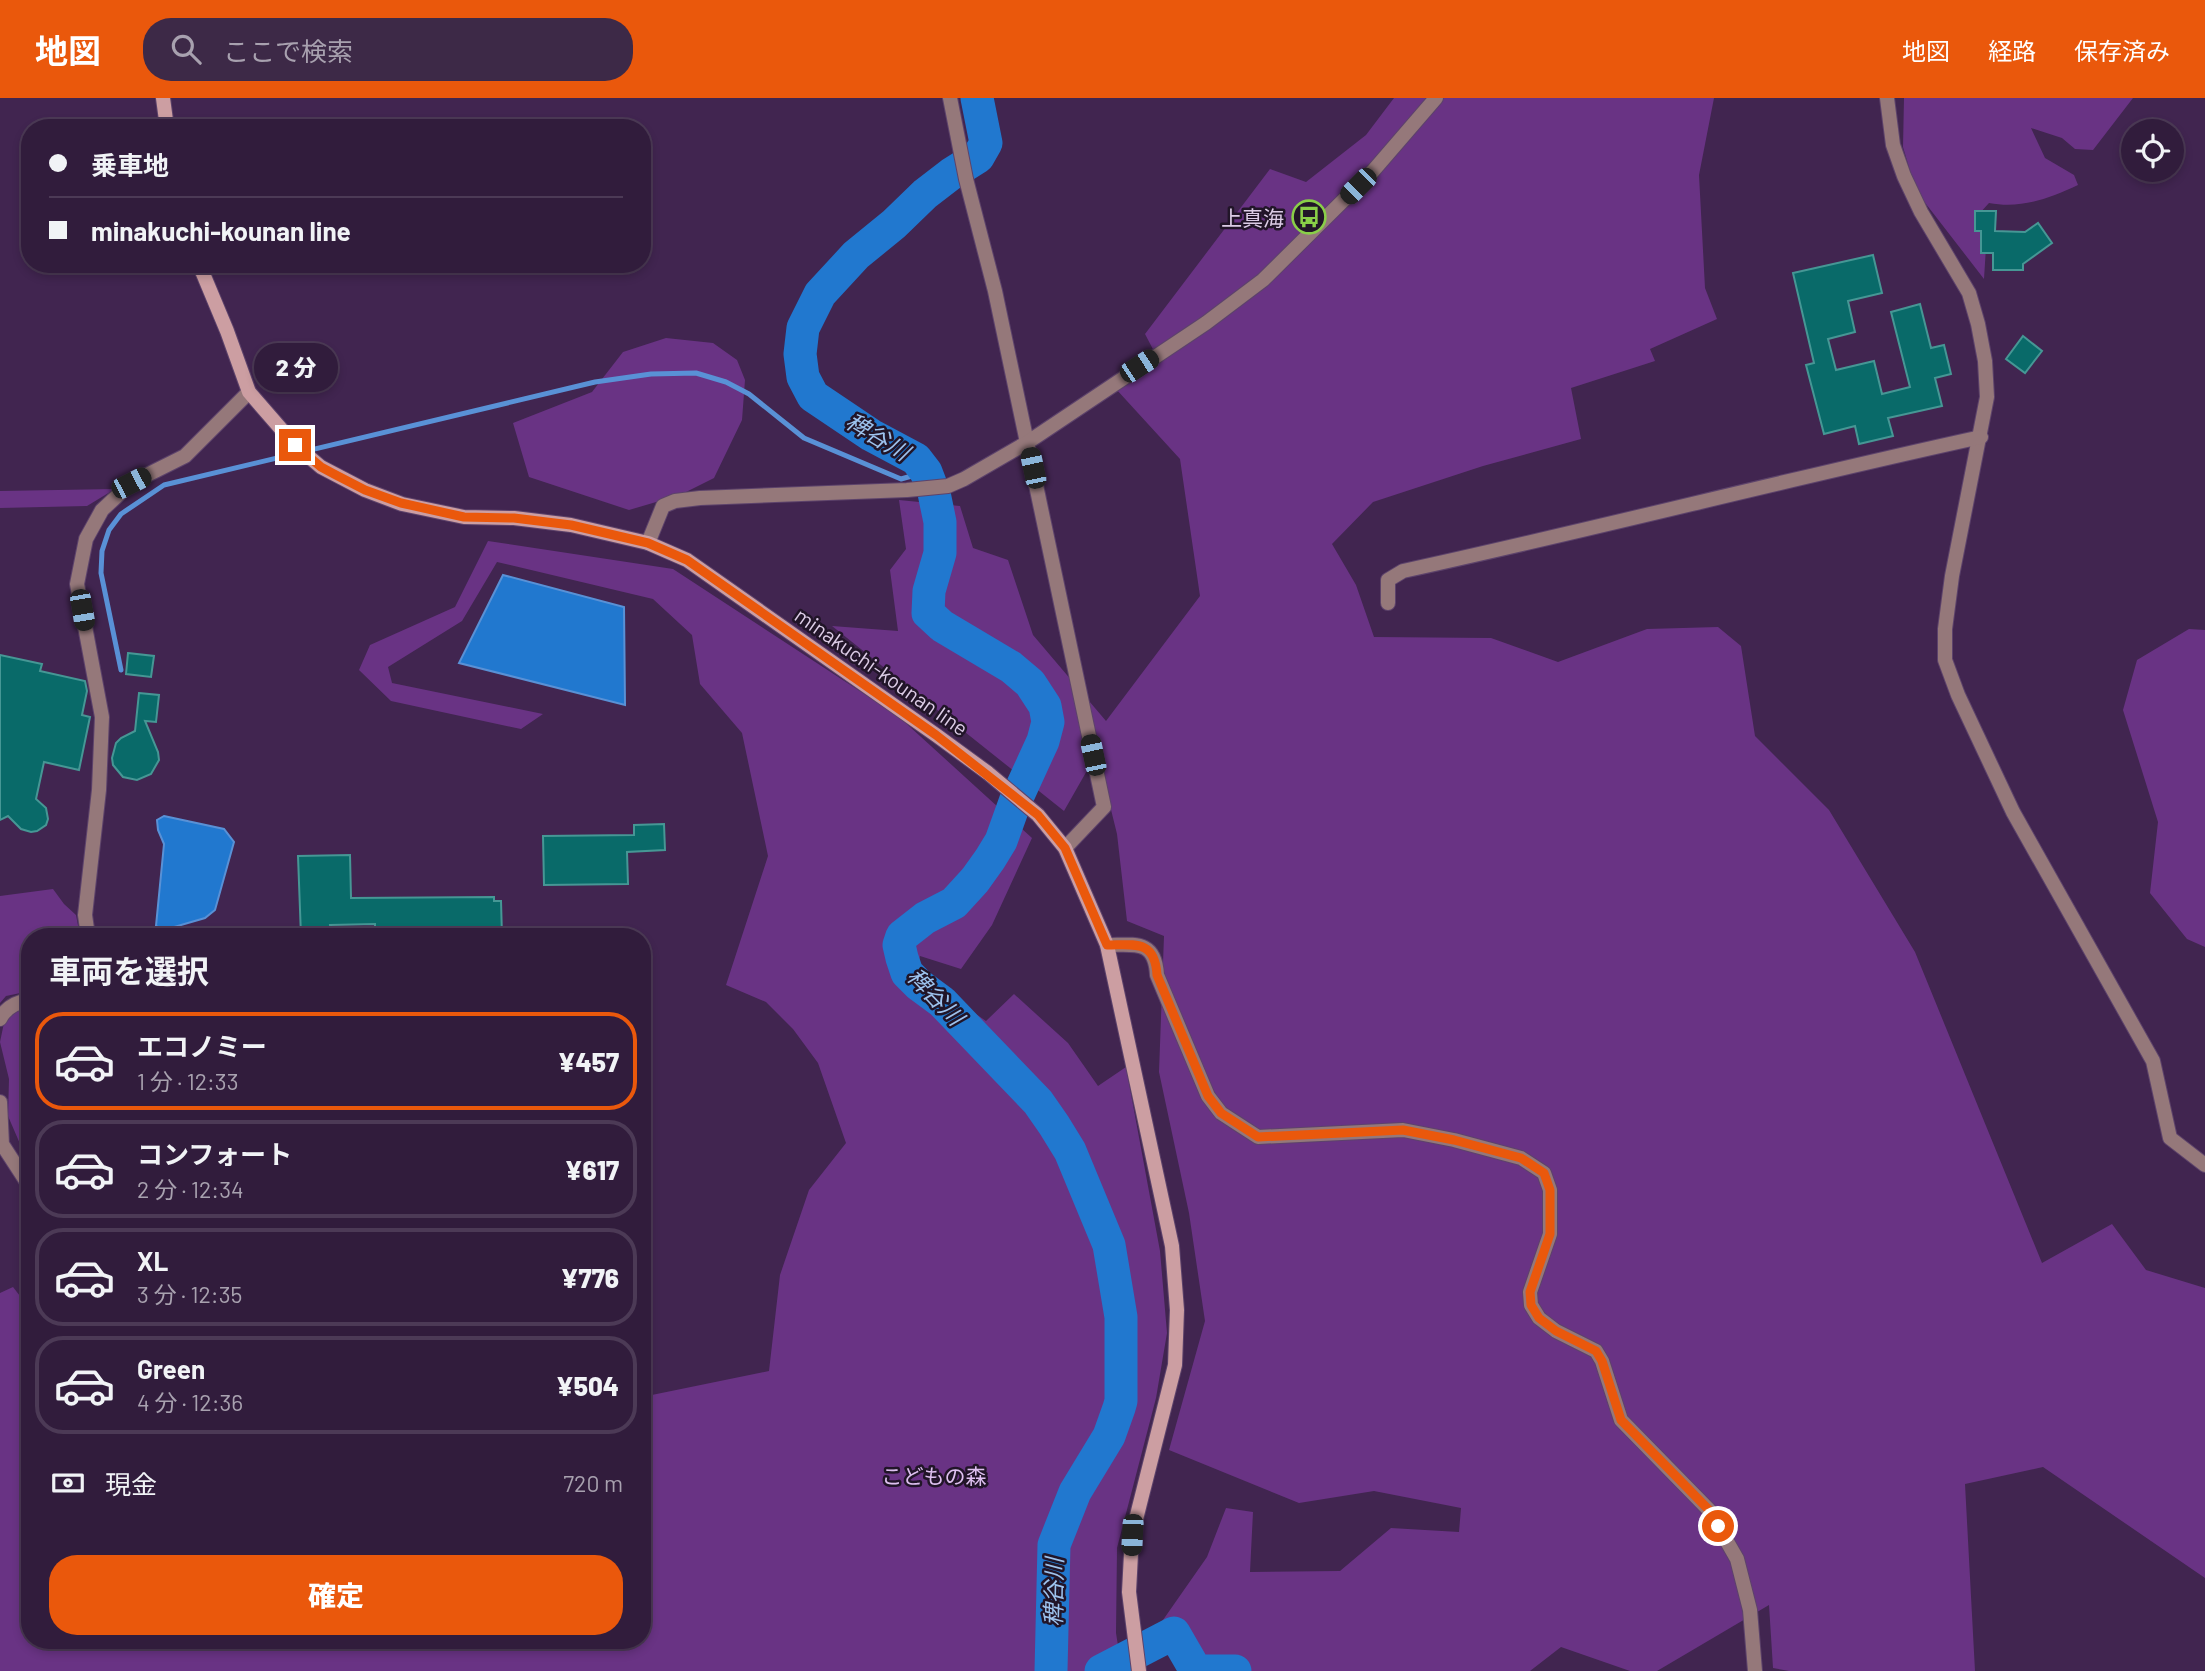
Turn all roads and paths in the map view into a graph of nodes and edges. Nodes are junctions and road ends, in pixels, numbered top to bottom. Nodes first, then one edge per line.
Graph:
1 (163, 98) edge
2 (950, 98) edge
3 (1436, 98) edge
4 (1887, 98) edge
5 (166, 119) edge
6 (203, 273) edge
7 (249, 392) junction
8 (1981, 437) junction
9 (1028, 442) junction
10 (648, 543) junction
11 (1388, 603) dead end
12 (1065, 848) junction
13 (87, 928) edge
14 (1107, 945) junction
15 (21, 1002) edge
16 (0, 1019) edge
17 (0, 1102) edge
18 (2205, 1165) edge
19 (21, 1173) edge
20 (1139, 1671) edge
21 (1755, 1671) edge

1 - 5 main road
2 - 9 street
3 - 9 street
4 - 8 street
6 - 7 main road, minakuchi-kounan line
7 - 10 main road, minakuchi-kounan line
7 - 13 street
8 - 11 street
8 - 18 street
9 - 10 street
9 - 12 street
10 - 12 main road, minakuchi-kounan line
12 - 14 main road, minakuchi-kounan line
14 - 20 main road, minakuchi-kounan line
14 - 21 street
15 - 16 street
17 - 19 street

